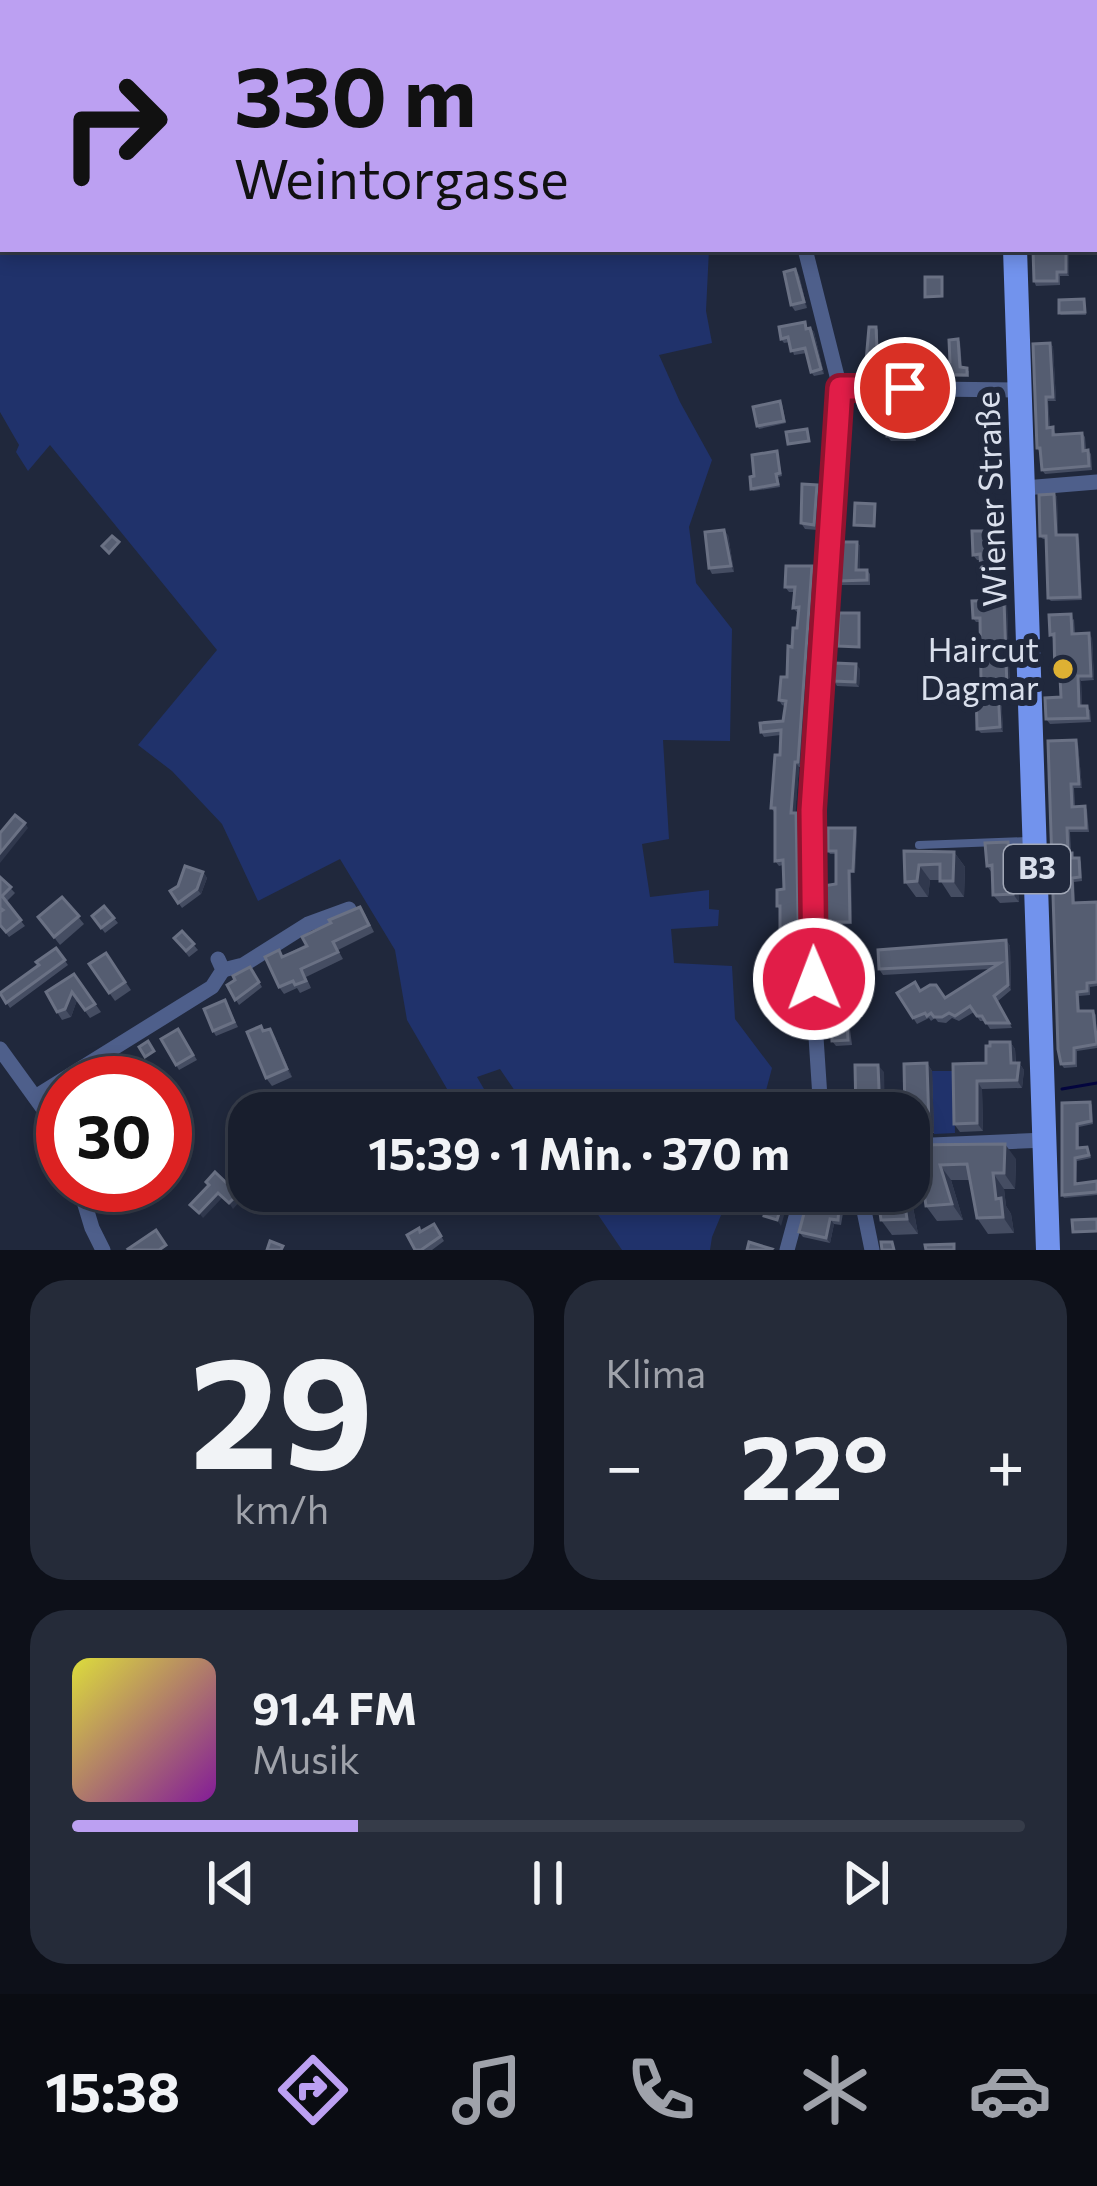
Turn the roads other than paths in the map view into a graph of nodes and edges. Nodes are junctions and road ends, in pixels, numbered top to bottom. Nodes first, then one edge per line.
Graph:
1 (806, 252) edge
2 (1016, 252) edge
3 (840, 388) junction
4 (1020, 390) junction
5 (1097, 482) edge
6 (1024, 488) junction
7 (1036, 841) junction
8 (919, 845) dead end
9 (349, 909) edge
10 (0, 1049) edge
11 (819, 1092) edge
12 (35, 1097) joint
13 (1046, 1140) junction
14 (930, 1145) edge
15 (87, 1212) edge
16 (798, 1212) edge
17 (864, 1212) edge
18 (103, 1250) edge
19 (788, 1250) edge
20 (872, 1250) edge
21 (1048, 1250) edge

1 - 3 street
2 - 4 main road, Wiener Straße / B3
3 - 4 street
3 - 11 street
4 - 6 main road, Wiener Straße / B3
5 - 6 street
6 - 7 main road, Wiener Straße / B3
7 - 8 lane
7 - 13 main road, Wiener Straße / B3
9 - 12 street
10 - 12 street
13 - 14 street
13 - 21 main road, Wiener Straße / B3
15 - 18 street
16 - 19 street
17 - 20 street

